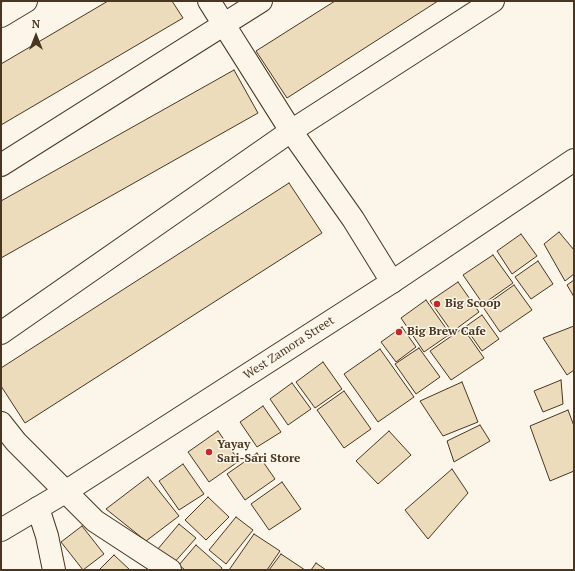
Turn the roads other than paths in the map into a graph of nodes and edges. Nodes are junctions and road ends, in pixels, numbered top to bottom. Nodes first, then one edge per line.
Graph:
1 (26, 1) edge
2 (209, 1) edge
3 (261, 1) edge
4 (493, 1) edge
5 (1, 16) edge
6 (224, 25) junction
7 (291, 132) junction
8 (574, 160) edge
9 (1, 165) edge
10 (392, 282) junction
11 (1, 333) edge
12 (1, 423) edge
13 (65, 492) junction
14 (32, 511) junction
15 (1, 530) edge
16 (54, 570) edge
17 (170, 570) edge

1 - 5 street
2 - 6 street
3 - 6 street
4 - 7 street
6 - 7 street
6 - 9 street
7 - 10 street
7 - 11 street
8 - 10 street, West Zamora Street
10 - 13 street, West Zamora Street
12 - 13 street
13 - 14 street, West Zamora Street
13 - 17 street
14 - 15 street, West Zamora Street
14 - 16 street

